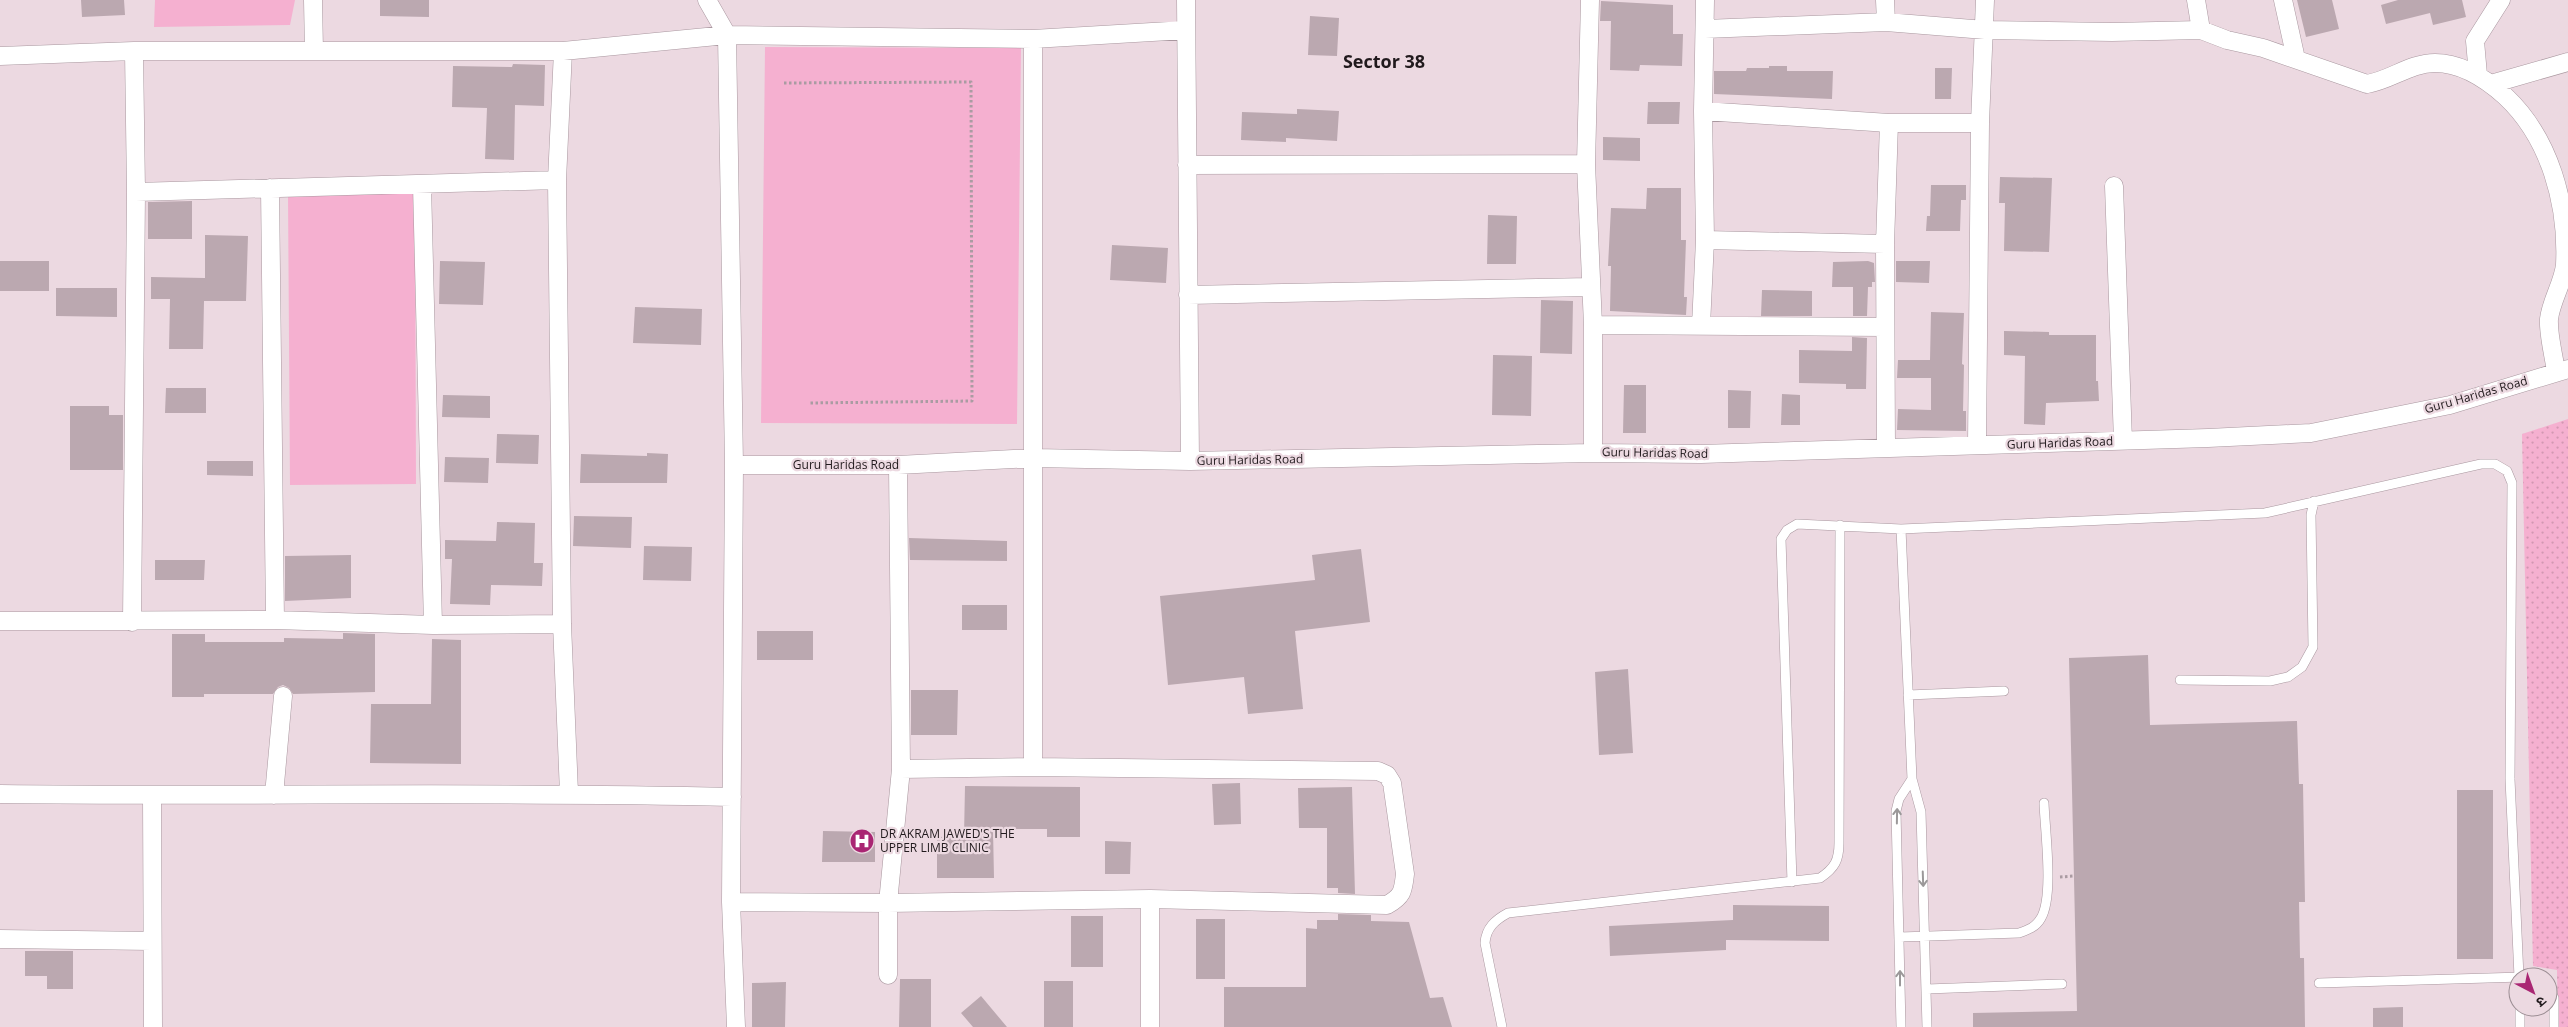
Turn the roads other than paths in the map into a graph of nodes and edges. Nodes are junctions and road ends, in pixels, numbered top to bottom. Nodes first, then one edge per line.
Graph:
1 (313, 0) edge
2 (707, 0) edge
3 (1186, 0) edge
4 (1590, 0) edge
5 (1705, 0) edge
6 (1885, 0) edge
7 (1985, 0) edge
8 (2196, 0) edge
9 (2283, 0) edge
10 (2502, 0) edge
11 (1886, 22) junction
12 (1705, 29) junction
13 (1186, 30) junction
14 (1985, 30) junction
15 (2201, 30) junction
16 (727, 36) junction
17 (1032, 40) junction
18 (134, 51) junction
19 (314, 51) junction
20 (563, 51) junction
21 (0, 56) edge
22 (2296, 59) junction
23 (2568, 62) edge
24 (2485, 79) junction
25 (1703, 111) junction
26 (1889, 123) junction
27 (1980, 123) junction
28 (1586, 164) junction
29 (1187, 165) junction
30 (558, 180) junction
31 (422, 185) junction
32 (2114, 186) dead end
33 (270, 188) junction
34 (136, 192) junction
35 (1705, 240) junction
36 (1885, 244) junction
37 (1590, 287) junction
38 (1188, 295) junction
39 (1593, 326) junction
40 (1702, 326) junction
41 (1885, 327) junction
42 (2562, 370) edge
43 (2123, 441) junction
44 (1977, 445) junction
45 (1886, 447) junction
46 (1593, 452) junction
47 (1034, 458) junction
48 (1190, 461) junction
49 (898, 465) junction
50 (734, 466) junction
51 (2314, 501) junction
52 (1840, 525) junction
53 (1901, 529) junction
54 (275, 620) junction
55 (0, 621) edge
56 (132, 622) junction
57 (432, 624) junction
58 (562, 624) junction
59 (2180, 680) dead end
60 (2004, 692) dead end
61 (1908, 695) junction
62 (283, 696) dead end
63 (1034, 767) junction
64 (901, 769) junction
65 (1912, 779) junction
66 (568, 793) junction
67 (0, 794) edge
68 (274, 795) junction
69 (152, 796) junction
70 (732, 797) junction
71 (2044, 803) dead end
72 (1792, 882) junction
73 (1150, 899) junction
74 (731, 902) junction
75 (888, 903) junction
76 (1925, 936) junction
77 (1900, 937) junction
78 (0, 939) edge
79 (152, 941) junction
80 (2519, 967) edge
81 (888, 975) dead end
82 (2508, 977) edge
83 (2319, 983) dead end
84 (2062, 984) dead end
85 (1927, 989) junction
86 (152, 1027) edge
87 (736, 1027) edge
88 (1150, 1027) edge
89 (1502, 1027) edge
90 (1901, 1027) edge
91 (1927, 1027) edge

1 - 19 street
2 - 16 street
3 - 13 street
4 - 28 street
5 - 12 street
6 - 11 street
7 - 14 street
8 - 15 street
9 - 22 street
10 - 24 street
11 - 12 street
11 - 14 street
12 - 25 street
13 - 17 street
13 - 29 street
14 - 15 street
14 - 27 street
15 - 22 street
16 - 17 street
16 - 20 street
16 - 50 street
17 - 47 street
18 - 19 street
18 - 21 street
18 - 34 street
19 - 20 street
20 - 30 street
22 - 24 street
23 - 24 street
24 - 42 street
25 - 26 street
25 - 35 street
26 - 27 street
26 - 36 street
27 - 44 street
28 - 29 street
28 - 37 street
29 - 38 street
30 - 31 street
30 - 58 street
31 - 33 street
31 - 57 street
32 - 43 street
33 - 34 street
33 - 54 street
34 - 56 street
35 - 36 street
35 - 40 street
36 - 41 street
37 - 38 street
37 - 39 street
38 - 48 street
39 - 40 street
39 - 46 street
40 - 41 street
41 - 45 street
42 - 43 street, Guru Haridas Road
43 - 44 street, Guru Haridas Road
44 - 45 street, Guru Haridas Road
45 - 46 street, Guru Haridas Road
46 - 48 street, Guru Haridas Road
47 - 48 street, Guru Haridas Road
47 - 49 street, Guru Haridas Road
47 - 63 street
49 - 50 street, Guru Haridas Road
49 - 64 street
50 - 70 street
51 - 53 lane
51 - 59 lane
51 - 80 lane
52 - 53 lane
52 - 72 lane
52 - 72 lane
53 - 61 lane
54 - 56 street
54 - 57 street
55 - 56 street
57 - 58 street
58 - 66 street
60 - 61 lane
61 - 65 lane
62 - 68 street
63 - 64 street
63 - 73 street
64 - 75 street
65 -> 76 lane
77 -> 65 lane
66 - 68 street
66 - 70 street
67 - 69 street
68 - 69 street
69 - 79 street
70 - 74 street
71 - 76 lane
72 - 89 lane
73 - 75 street
73 - 88 street
74 - 75 street
74 - 87 street
75 - 81 street
76 - 77 lane
76 - 85 lane
90 -> 77 lane
78 - 79 street
79 - 86 street
82 - 83 lane
84 - 85 lane
85 - 91 lane

